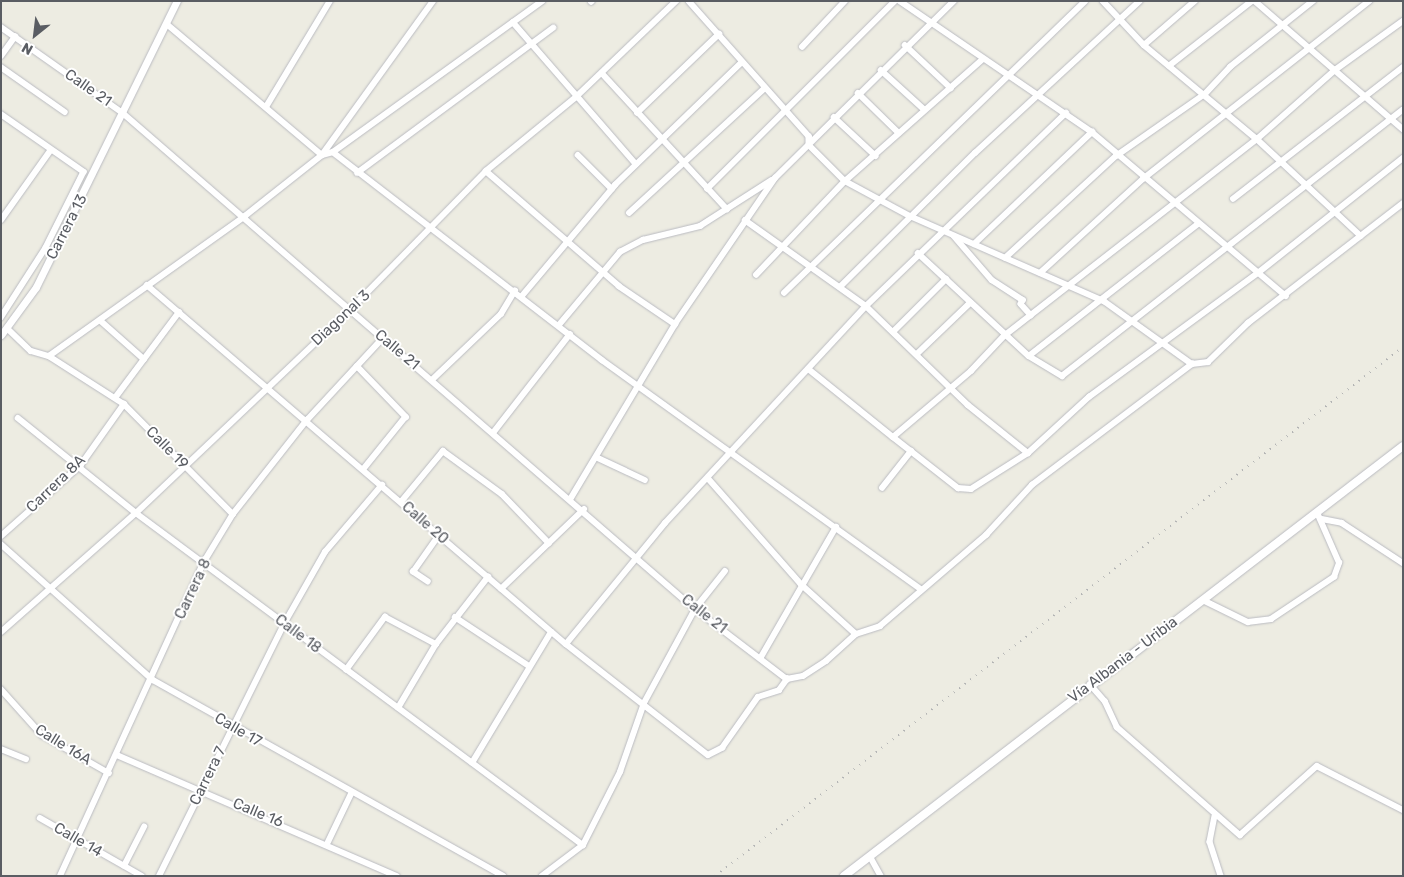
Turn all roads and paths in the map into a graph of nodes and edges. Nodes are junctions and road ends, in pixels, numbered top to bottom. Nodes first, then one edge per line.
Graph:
1 (177, 1) edge
2 (330, 1) edge
3 (432, 1) edge
4 (542, 1) edge
5 (676, 1) edge
6 (689, 1) edge
7 (845, 1) edge
8 (895, 1) edge
9 (900, 1) edge
10 (954, 1) edge
11 (1085, 1) edge
12 (1103, 1) edge
13 (1140, 1) edge
14 (1195, 1) edge
15 (1253, 1) edge
16 (1313, 1) edge
17 (1370, 1) edge
18 (1121, 17) junction
19 (1403, 21) edge
20 (512, 22) junction
21 (929, 23) junction
22 (167, 24) junction
23 (1283, 26) junction
24 (1, 27) edge
25 (553, 28) dead end
26 (719, 34) junction
27 (15, 37) junction
28 (531, 45) junction
29 (1144, 45) junction
30 (905, 46) junction
31 (802, 47) dead end
32 (1308, 47) junction
33 (1, 56) edge
34 (983, 59) junction
35 (741, 64) junction
36 (1169, 66) junction
37 (1, 67) edge
38 (1403, 67) edge
39 (881, 70) junction
40 (1335, 70) junction
41 (602, 73) junction
42 (1008, 77) junction
43 (951, 88) junction
44 (764, 89) junction
45 (858, 93) junction
46 (1205, 94) junction
47 (1365, 96) junction
48 (576, 97) junction
49 (1037, 97) junction
50 (266, 107) junction
51 (925, 110) junction
52 (1403, 110) edge
53 (65, 112) dead end
54 (123, 112) junction
55 (787, 112) junction
56 (1228, 112) junction
57 (637, 113) junction
58 (1066, 113) junction
59 (1, 114) edge
60 (834, 118) junction
61 (1391, 119) junction
62 (1403, 129) edge
63 (1092, 132) junction
64 (900, 133) junction
65 (661, 139) junction
66 (1257, 139) junction
67 (809, 145) junction
68 (50, 151) junction
69 (333, 152) junction
70 (322, 155) junction
71 (578, 155) dead end
72 (876, 156) junction
73 (1116, 156) junction
74 (1403, 158) edge
75 (1281, 162) junction
76 (636, 164) junction
77 (684, 164) junction
78 (486, 171) junction
79 (357, 173) junction
80 (775, 178) junction
81 (1143, 178) junction
82 (845, 181) junction
83 (1307, 186) junction
84 (612, 189) junction
85 (707, 189) junction
86 (878, 198) junction
87 (1233, 200) dead end
88 (1403, 203) edge
89 (1174, 204) junction
90 (726, 209) junction
91 (1335, 211) junction
92 (629, 213) dead end
93 (246, 216) junction
94 (910, 216) junction
95 (1, 220) edge
96 (745, 220) junction
97 (1198, 224) junction
98 (942, 229) junction
99 (433, 230) junction
100 (952, 235) junction
101 (1361, 236) junction
102 (566, 242) junction
103 (974, 244) junction
104 (783, 245) junction
105 (1229, 249) junction
106 (918, 253) junction
107 (1005, 258) junction
108 (810, 264) junction
109 (601, 271) junction
110 (1040, 273) junction
111 (1258, 273) junction
112 (756, 275) dead end
113 (946, 279) junction
114 (148, 285) junction
115 (1071, 285) junction
116 (840, 287) junction
117 (515, 291) junction
118 (784, 293) dead end
119 (522, 296) junction
120 (1286, 296) junction
121 (1104, 301) junction
122 (970, 303) junction
123 (866, 306) junction
124 (350, 310) junction
125 (179, 312) junction
126 (1031, 315) junction
127 (1, 318) edge
128 (100, 320) junction
129 (1132, 320) junction
130 (675, 324) junction
131 (559, 325) junction
132 (7, 328) junction
133 (894, 332) junction
134 (570, 334) junction
135 (1, 336) edge
136 (1004, 336) junction
137 (383, 338) junction
138 (1166, 342) junction
139 (917, 354) junction
140 (49, 356) junction
141 (1029, 356) junction
142 (144, 359) junction
143 (1192, 364) junction
144 (357, 366) junction
145 (811, 371) junction
146 (432, 380) junction
147 (639, 385) junction
148 (267, 388) junction
149 (952, 388) junction
150 (115, 398) junction
151 (124, 404) junction
152 (18, 418) dead end
153 (307, 420) junction
154 (493, 433) junction
155 (893, 437) junction
156 (1403, 446) edge
157 (734, 451) junction
158 (911, 451) junction
159 (1028, 453) junction
160 (596, 457) junction
161 (80, 466) junction
162 (184, 466) junction
163 (364, 469) junction
164 (708, 478) junction
165 (645, 480) dead end
166 (382, 485) junction
167 (882, 488) dead end
168 (571, 498) junction
169 (401, 502) junction
170 (584, 509) junction
171 (136, 513) junction
172 (233, 514) junction
173 (1319, 516) junction
174 (836, 527) junction
175 (439, 535) junction
176 (1, 536) edge
177 (549, 543) junction
178 (1, 544) edge
179 (638, 559) junction
180 (206, 560) junction
181 (1403, 563) edge
182 (724, 571) dead end
183 (488, 577) junction
184 (428, 582) dead end
185 (801, 584) junction
186 (51, 587) junction
187 (501, 589) junction
188 (921, 590) junction
189 (1203, 600) junction
190 (695, 609) junction
191 (455, 617) junction
192 (284, 624) junction
193 (1, 632) edge
194 (551, 632) junction
195 (856, 634) junction
196 (436, 644) junction
197 (566, 644) junction
198 (762, 657) junction
199 (529, 666) junction
200 (346, 670) junction
201 (787, 679) junction
202 (153, 680) junction
203 (1090, 684) junction
204 (1, 689) edge
205 (644, 704) junction
206 (398, 708) junction
207 (232, 726) junction
208 (1, 749) edge
209 (117, 755) junction
210 (26, 759) dead end
211 (472, 763) junction
212 (109, 773) junction
213 (202, 789) junction
214 (351, 794) junction
215 (1403, 810) edge
216 (1215, 816) junction
217 (40, 818) dead end
218 (144, 827) dead end
219 (76, 839) junction
220 (328, 842) junction
221 (583, 845) junction
222 (870, 856) junction
223 (124, 866) junction
224 (60, 876) edge
225 (142, 876) edge
226 (159, 876) edge
227 (397, 876) edge
228 (503, 876) edge
229 (542, 876) edge
230 (844, 876) edge
231 (881, 876) edge
232 (1221, 876) edge

1 - 22 street, Carrera 13
2 - 50 street
3 - 70 street
4 - 20 street
5 - 41 street, Diagonal 3
6 - 26 street
7 - 31 street
8 - 55 street
9 - 21 street
10 - 21 street
11 - 42 street
12 - 18 street
13 - 18 street
14 - 29 street
15 - 23 street
15 - 36 street
16 - 23 street
17 - 32 street
18 - 29 street
18 - 49 street
19 - 40 street
20 - 28 street
20 - 69 street
21 - 30 street
21 - 34 street
22 - 50 street
22 - 54 street, Carrera 13
23 - 32 street
23 - 46 street
24 - 27 street, Calle 21
25 - 28 street
26 - 35 street
26 - 57 street
27 - 33 street
27 - 54 street, Calle 21
28 - 48 street
28 - 79 street
29 - 36 street
30 - 39 street
30 - 43 street
32 - 40 street
32 - 56 street
34 - 42 street
34 - 43 street
35 - 44 street
35 - 65 street
36 - 46 street
37 - 53 street
38 - 47 street
39 - 45 street
39 - 51 street
40 - 47 street
40 - 66 street
41 - 48 street, Diagonal 3
41 - 57 street
42 - 49 street
42 - 86 street
43 - 51 street
44 - 55 street
44 - 77 street
45 - 60 street
45 - 64 street
46 - 56 street
46 - 73 street
47 - 61 street
47 - 75 street
48 - 76 street
48 - 78 street, Diagonal 3
49 - 58 street
49 - 94 street
50 - 70 street
51 - 64 street
52 - 61 street
54 - 93 street, Calle 21
54 - 132 street, Carrera 13
55 - 67 street
55 - 85 street
56 - 66 street
56 - 81 street
57 - 65 street
58 - 63 street
58 - 98 street
59 - 68 street
60 - 67 street
60 - 72 street
61 - 62 street
61 - 83 street
63 - 73 street
63 - 103 street
64 - 72 street
65 - 76 street
65 - 77 street
66 - 75 street
66 - 89 street
67 - 80 street
67 - 82 street
68 - 95 street
68 - 127 street
69 - 70 street
69 - 79 street
70 - 93 street
71 - 84 street
72 - 82 street
73 - 81 street
73 - 107 street
74 - 91 street
75 - 83 street
75 - 87 street
76 - 84 street
77 - 85 street
77 - 92 street
78 - 99 street, Diagonal 3
78 - 102 street
79 - 99 street
80 - 90 street
80 - 96 street
81 - 89 street
81 - 110 street
82 - 86 street
82 - 104 street
83 - 91 street
83 - 105 street
84 - 102 street
85 - 90 street
86 - 94 street
86 - 108 street
88 - 101 street
89 - 97 street
89 - 115 street
90 - 109 street
91 - 101 street
91 - 111 street
93 - 114 street
93 - 124 street, Calle 21
94 - 98 street
94 - 116 street
96 - 104 street
96 - 130 street
97 - 105 street
97 - 121 street
98 - 100 street
98 - 106 street
99 - 117 street
99 - 124 street, Diagonal 3
100 - 103 street
100 - 126 street
101 - 120 street
102 - 109 street
102 - 119 street
103 - 107 street
104 - 108 street
104 - 112 street
105 - 111 street
105 - 129 street
106 - 113 street
106 - 123 street
107 - 110 street
108 - 116 street
108 - 118 street
109 - 130 street
109 - 131 street
110 - 115 street
111 - 120 street
111 - 138 street
113 - 122 street
113 - 133 street
114 - 125 street, Calle 20
114 - 128 street
115 - 121 street
115 - 126 street
116 - 123 street
117 - 119 street
117 - 146 street
119 - 131 street
120 - 143 street
121 - 129 street
121 - 141 street
122 - 136 street
122 - 139 street
123 - 133 street
123 - 145 street
124 - 137 street, Calle 21
124 - 148 street, Diagonal 3
125 - 142 street
125 - 148 street, Calle 20
126 - 136 street
128 - 140 street
128 - 142 street
129 - 138 street
129 - 141 street
130 - 147 street
131 - 134 street
132 - 135 street, Carrera 13
132 - 140 street, Calle 19
133 - 139 street
134 - 147 street
134 - 154 street
136 - 141 street
136 - 149 street
137 - 144 street, Carrera 8
137 - 146 street, Calle 21
138 - 143 street
138 - 159 street
139 - 149 street
140 - 150 street, Calle 19
142 - 150 street
143 - 188 street
144 - 153 street, Carrera 8
144 - 163 street
145 - 155 street
145 - 157 street
146 - 154 street, Calle 21
147 - 157 street
147 - 160 street
148 - 153 street, Calle 20
148 - 162 street, Diagonal 3
149 - 155 street
149 - 159 street
150 - 151 street, Calle 19
151 - 161 street, Carrera 8A
151 - 162 street, Calle 19
152 - 161 street, Calle 18
153 - 163 street, Calle 20
153 - 172 street, Carrera 8
154 - 168 street, Calle 21
155 - 158 street
156 - 173 main road, Vía Albania - Uribia
157 - 164 street
157 - 174 street
158 - 159 street
158 - 167 street
160 - 165 street
160 - 168 street
161 - 171 street, Calle 18
161 - 176 street, Carrera 8A
162 - 171 street, Diagonal 3
162 - 172 street, Calle 19
163 - 166 street, Calle 20
164 - 179 street
164 - 185 street
166 - 169 street, Calle 20
166 - 192 street, Carrera 7
168 - 170 street, Calle 21
169 - 175 street, Calle 20
169 - 177 street
170 - 177 street
170 - 179 street, Calle 21
171 - 180 street, Calle 18
171 - 186 street, Diagonal 3
172 - 180 street, Carrera 8
173 - 181 street
173 - 189 main road, Vía Albania - Uribia
173 - 189 street
174 - 185 street
174 - 188 street
175 - 183 street, Calle 20
175 - 184 street
177 - 187 street
178 - 186 street, Calle 17
179 - 190 street, Calle 21
179 - 197 street
180 - 192 street, Calle 18
180 - 202 street, Carrera 8
182 - 190 street
183 - 187 street, Calle 20
183 - 191 street
185 - 195 street
185 - 198 street
186 - 193 street, Diagonal 3
186 - 202 street, Calle 17
187 - 194 street, Calle 20
188 - 195 street
189 - 203 main road, Vía Albania - Uribia
190 - 198 street, Calle 21
190 - 205 street
191 - 196 street
191 - 199 street
192 - 200 street, Calle 18
192 - 207 street, Carrera 7
194 - 197 street, Calle 20
194 - 199 street
195 - 201 street
196 - 200 street
196 - 206 street
197 - 205 street, Calle 20
198 - 201 street, Calle 21
199 - 211 street
200 - 206 street, Calle 18
201 - 205 street, Calle 20
202 - 207 street, Calle 17
202 - 209 street, Carrera 8
203 - 216 street
203 - 222 main road, Vía Albania - Uribia
204 - 212 street, Calle 16A
205 - 221 street
206 - 211 street, Calle 18
207 - 213 street, Carrera 7
207 - 214 street, Calle 17
208 - 210 street
209 - 212 street, Carrera 8
209 - 213 street, Calle 16
211 - 221 street, Calle 18
212 - 219 street, Carrera 8
213 - 220 street, Calle 16
213 - 226 street, Carrera 7
214 - 220 street
214 - 228 street, Calle 17
215 - 216 street
216 - 232 street
217 - 219 street, Calle 14
218 - 223 street
219 - 223 street, Calle 14
219 - 224 street, Carrera 8
220 - 227 street, Calle 16
221 - 229 street
222 - 230 main road, Vía Albania - Uribia
222 - 231 street
223 - 225 street, Calle 14

